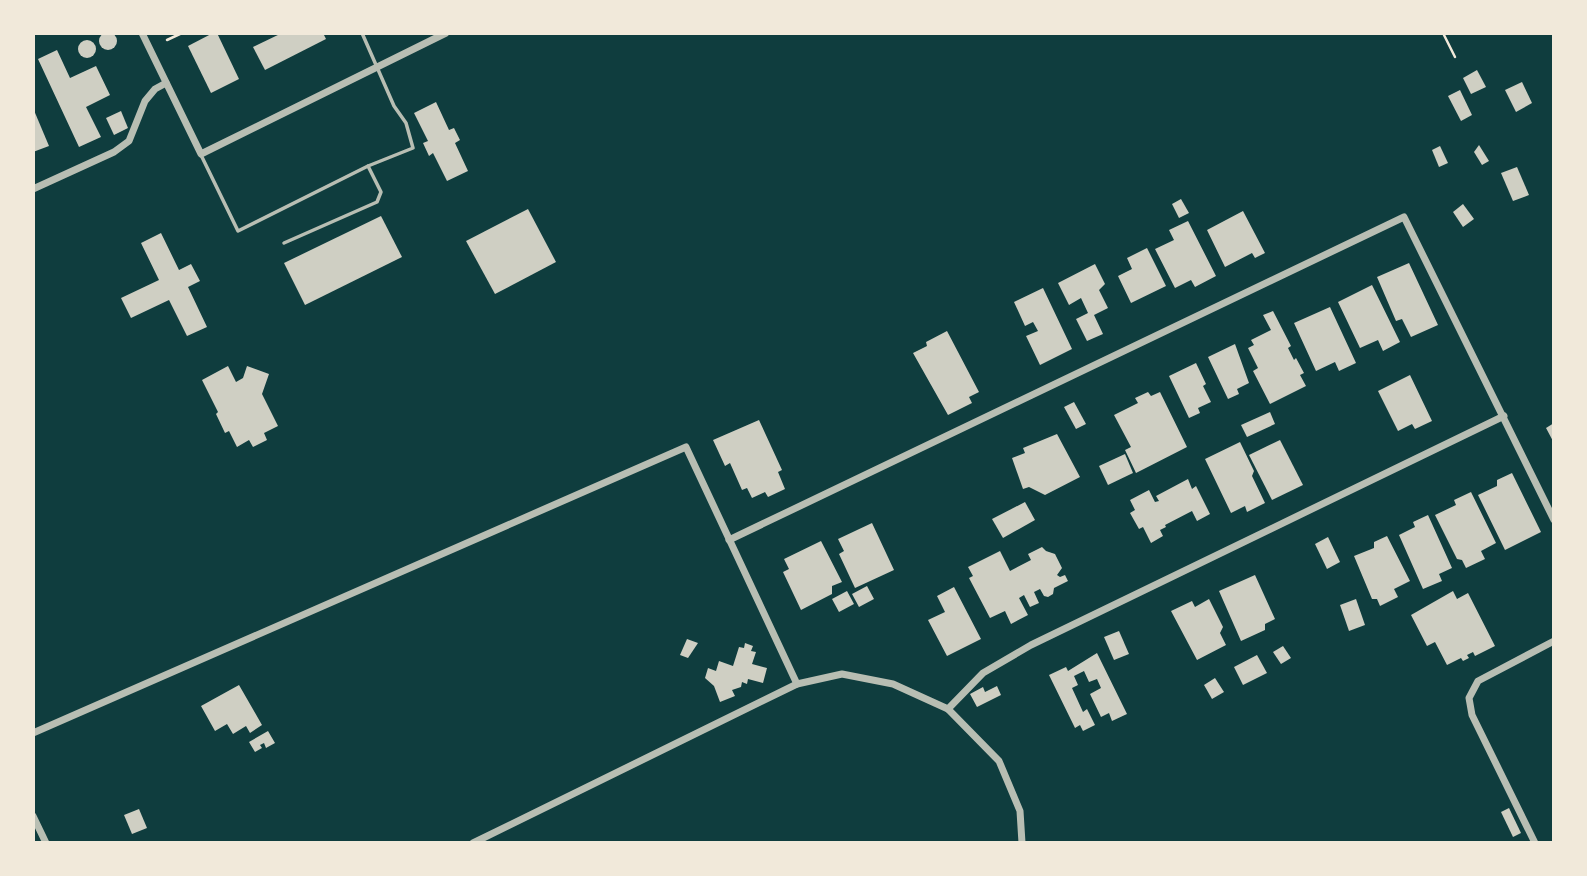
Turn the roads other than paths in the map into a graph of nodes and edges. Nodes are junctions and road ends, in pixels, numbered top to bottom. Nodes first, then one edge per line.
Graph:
1 (142, 33) edge
2 (362, 33) edge
3 (446, 33) edge
4 (377, 67) junction
5 (166, 83) junction
6 (201, 154) junction
7 (368, 166) junction
8 (33, 189) edge
9 (284, 243) dead end
10 (1504, 416) junction
11 (1554, 520) edge
12 (729, 540) junction
13 (1554, 640) edge
14 (797, 684) junction
15 (948, 709) junction
16 (33, 733) edge
17 (33, 816) edge
18 (46, 843) edge
19 (472, 843) edge
20 (1022, 843) edge
21 (1535, 843) edge

1 - 5 street
2 - 4 lane
3 - 4 street
4 - 6 street
4 - 7 lane
5 - 6 street
5 - 8 street
6 - 7 lane
7 - 9 lane
10 - 11 street
10 - 12 street
10 - 15 street
12 - 14 street
12 - 16 street
13 - 21 street
14 - 15 street
14 - 19 street
15 - 20 street
17 - 18 street

